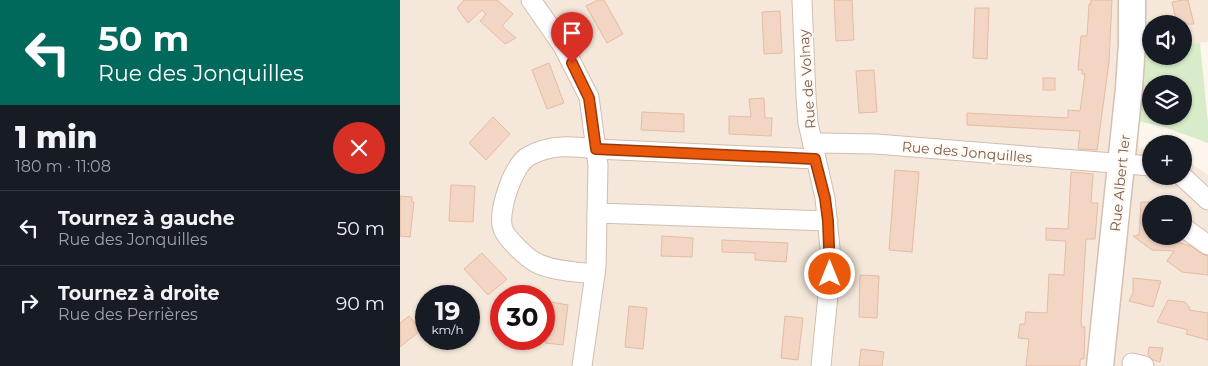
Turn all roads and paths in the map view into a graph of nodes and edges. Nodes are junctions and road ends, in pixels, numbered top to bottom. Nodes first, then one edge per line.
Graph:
1 (531, 0) edge
2 (802, 0) edge
3 (1132, 0) edge
4 (596, 149) junction
5 (814, 152) junction
6 (1122, 164) junction
7 (1142, 165) edge
8 (1192, 185) edge
9 (1208, 200) edge
10 (597, 213) junction
11 (828, 221) junction
12 (1192, 234) edge
13 (1208, 245) edge
14 (595, 274) junction
15 (582, 366) edge
16 (821, 366) edge
17 (1100, 366) edge

1 - 4 street
2 - 5 street, Rue de Volnay
3 - 6 main road, Rue Albert 1er
4 - 5 street, Rue des Jonquilles
4 - 10 street
4 - 14 street, Rue des Jonquilles
5 - 6 street, Rue des Jonquilles
5 - 11 street, Rue de Volnay
6 - 7 street, Rue des Jonquilles
6 - 17 main road, Rue Albert 1er
8 - 9 street
10 - 11 street
10 - 14 street
11 - 16 street, Rue de Volnay
12 - 13 street
14 - 15 street

